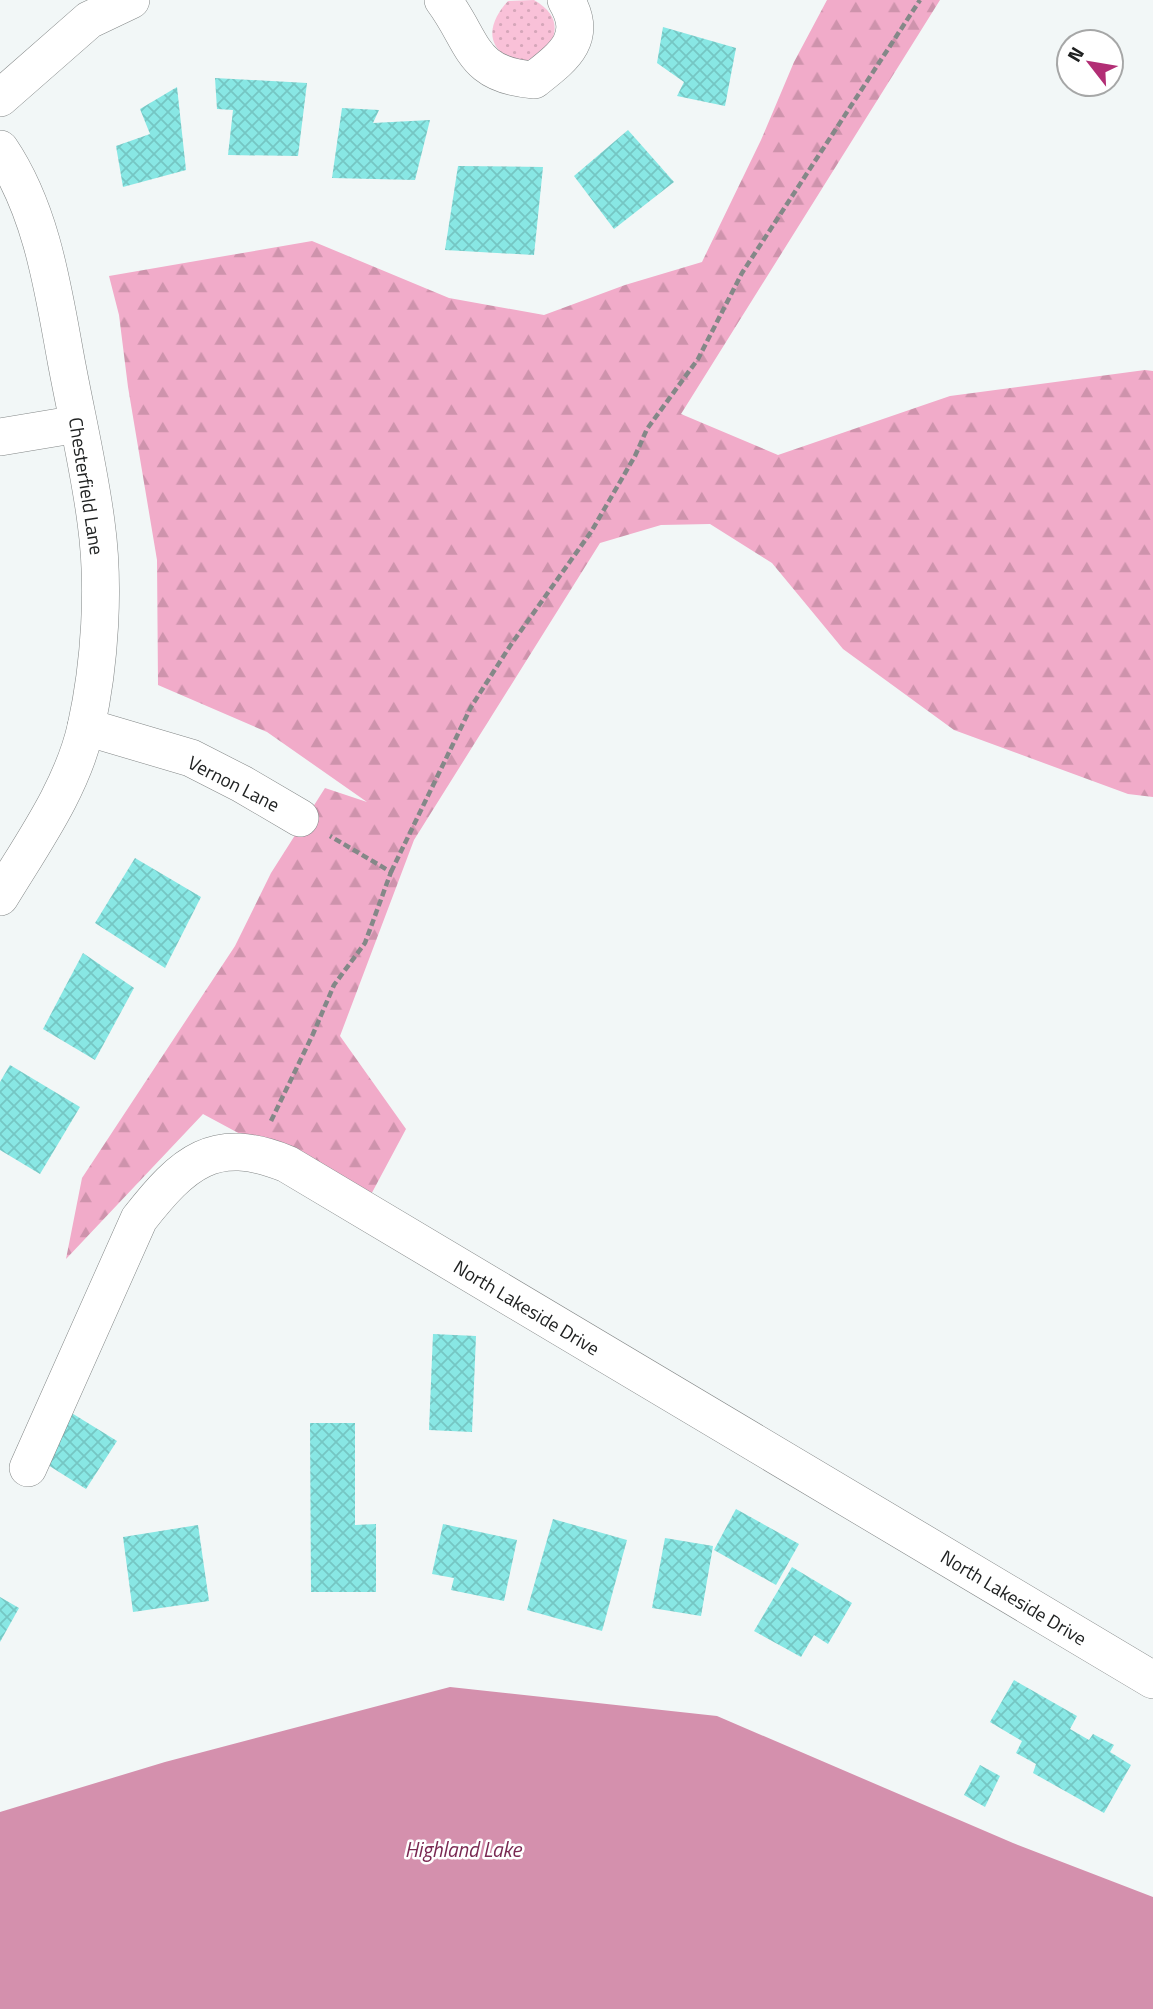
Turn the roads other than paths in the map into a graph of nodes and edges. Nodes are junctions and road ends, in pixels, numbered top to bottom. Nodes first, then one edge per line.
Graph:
1 (131, 0) edge
2 (443, 0) edge
3 (566, 0) edge
4 (0, 98) edge
5 (0, 149) edge
6 (78, 424) junction
7 (0, 437) edge
8 (86, 727) junction
9 (300, 818) road end
10 (0, 897) edge
11 (28, 1468) dead end
12 (1153, 1680) edge

1 - 4 street
2 - 3 street
5 - 6 street, Chesterfield Lane
6 - 7 street
6 - 8 street, Chesterfield Lane
8 - 9 street, Vernon Lane
8 - 10 street, Chesterfield Lane
11 - 12 street, North Lakeside Drive

